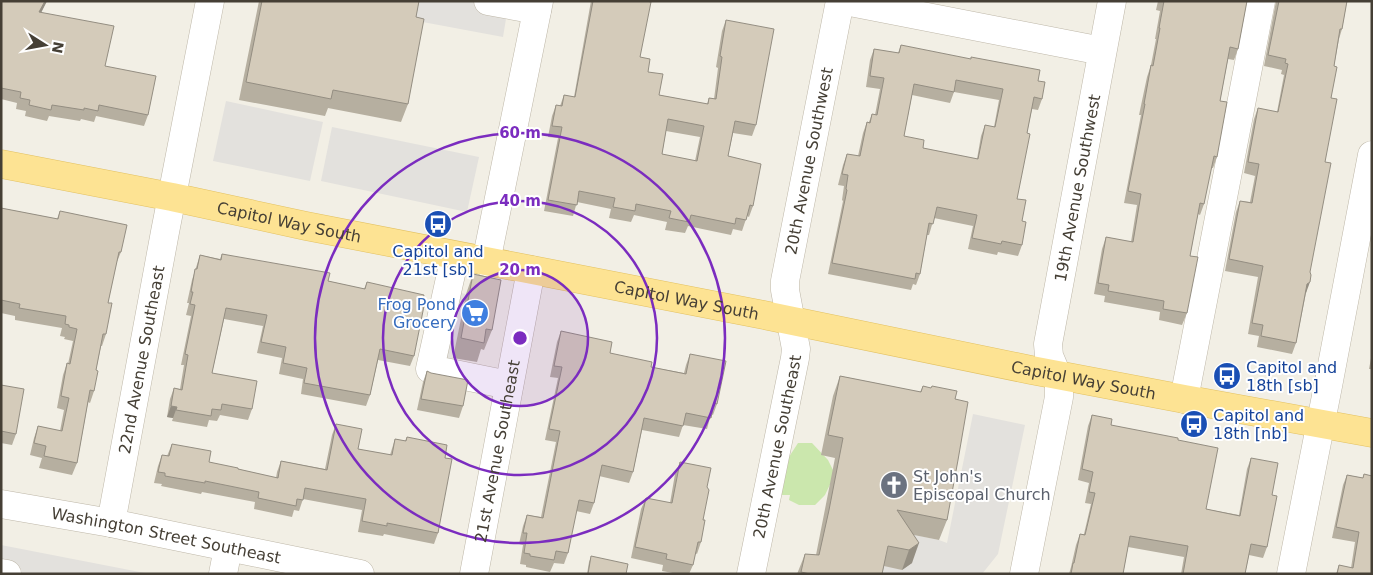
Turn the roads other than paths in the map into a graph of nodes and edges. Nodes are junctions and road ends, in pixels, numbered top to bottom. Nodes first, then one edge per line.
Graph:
1 (210, 1) edge
2 (488, 1) edge
3 (840, 1) edge
4 (845, 1) edge
5 (1112, 1) edge
6 (1260, 1) edge
7 (538, 6) edge
8 (1102, 51) junction
9 (1372, 155) edge
10 (1, 164) edge
11 (172, 197) junction
12 (455, 256) junction
13 (486, 262) junction
14 (531, 270) junction
15 (790, 320) junction
16 (1057, 374) junction
17 (509, 385) junction
18 (1184, 399) junction
19 (1321, 423) junction
20 (1372, 433) edge
21 (1, 504) edge
22 (111, 523) junction
23 (225, 561) edge
24 (1, 573) edge
25 (7, 574) edge
26 (360, 574) edge
27 (474, 574) edge
28 (752, 574) edge
29 (1024, 574) edge
30 (1290, 574) edge

1 - 11 street, 22nd Avenue Southeast
2 - 7 street
3 - 15 street, 20th Avenue Southwest
4 - 8 street
5 - 8 street, 19th Avenue Southwest
6 - 18 street
7 - 13 street
8 - 16 street, 19th Avenue Southwest
9 - 19 street
10 - 11 main road, Capitol Way South
11 - 12 main road, Capitol Way South
11 - 22 street, 22nd Avenue Southeast
12 - 13 main road, Capitol Way South
12 - 17 street
13 - 14 main road, Capitol Way South
14 - 15 main road, Capitol Way South
14 - 17 street, 21st Avenue Southeast
15 - 16 main road, Capitol Way South
15 - 28 street, 20th Avenue Southeast
16 - 18 main road, Capitol Way South
16 - 29 street, 19th Avenue Southwest
17 - 27 street, 21st Avenue Southeast
18 - 19 main road, Capitol Way South
19 - 20 main road, Capitol Way South
19 - 30 street
21 - 22 street, Washington Street Southeast
22 - 23 street, Washington Street Southeast
23 - 26 street, Washington Street Southeast
24 - 25 street

